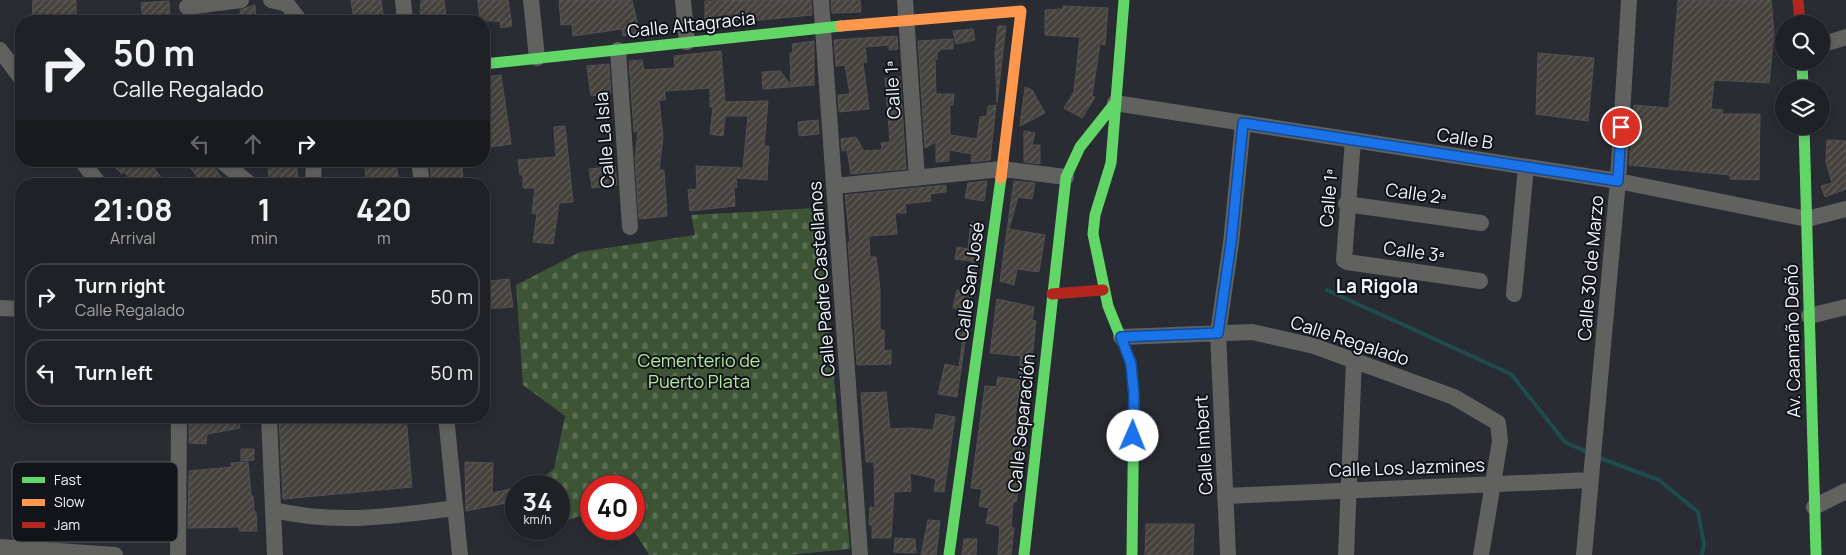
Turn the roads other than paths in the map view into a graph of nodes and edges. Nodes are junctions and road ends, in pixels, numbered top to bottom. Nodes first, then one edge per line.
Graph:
1 (241, 0) edge
2 (271, 0) edge
3 (402, 0) edge
4 (531, 0) edge
5 (683, 0) edge
6 (821, 0) edge
7 (905, 0) edge
8 (1124, 0) edge
9 (1629, 0) edge
10 (1798, 0) edge
11 (995, 7) edge
12 (186, 10) edge
13 (1021, 11) joint
14 (295, 15) edge
15 (404, 15) edge
16 (1799, 15) edge
17 (908, 22) junction
18 (823, 27) junction
19 (1846, 37) edge
20 (687, 42) junction
21 (1830, 42) edge
22 (0, 50) edge
23 (618, 50) junction
24 (537, 58) junction
25 (490, 63) edge
26 (15, 70) edge
27 (1115, 103) junction
28 (1243, 123) junction
29 (1804, 135) edge
30 (1353, 140) junction
31 (86, 167) edge
32 (229, 167) edge
33 (1526, 167) junction
34 (1002, 169) junction
35 (1066, 177) junction
36 (95, 178) edge
37 (242, 178) edge
38 (917, 178) junction
39 (1618, 181) junction
40 (835, 186) junction
41 (1346, 204) junction
42 (1846, 209) edge
43 (1060, 219) junction
44 (1807, 219) junction
45 (1481, 223) dead end
46 (630, 227) dead end
47 (1093, 234) junction
48 (1344, 260) joint
49 (1480, 281) dead end
50 (1103, 290) junction
51 (1052, 294) junction
52 (1514, 294) dead end
53 (1846, 307) edge
54 (0, 308) edge
55 (15, 309) edge
56 (1809, 316) junction
57 (1218, 333) junction
58 (1121, 337) junction
59 (1354, 360) junction
60 (179, 423) edge
61 (269, 423) edge
62 (447, 423) edge
63 (1590, 477) junction
64 (1491, 484) junction
65 (1348, 489) junction
66 (1846, 491) edge
67 (1226, 496) junction
68 (1814, 507) junction
69 (455, 508) junction
70 (274, 510) junction
71 (5, 550) edge
72 (116, 555) edge
73 (178, 555) edge
74 (275, 555) edge
75 (460, 555) edge
76 (860, 555) edge
77 (949, 555) edge
78 (1024, 555) edge
79 (1132, 555) edge
80 (1228, 555) edge
81 (1346, 555) edge
82 (1481, 555) edge
83 (1584, 555) edge
84 (1816, 555) edge

1 - 12 street
2 - 14 street
3 - 15 street
4 - 24 street
5 - 20 street
6 - 18 street, Calle Padre Castellanos
7 - 17 street, Calle 1ª
8 - 27 street
9 - 39 street, Calle 30 de Marzo
10 - 16 street
11 - 13 street, Calle Altagracia
11 - 17 street, Calle Altagracia
13 - 34 street, Calle San José
17 - 18 street, Calle Altagracia
17 - 38 street, Calle 1ª
18 - 20 street, Calle Altagracia
18 - 40 street, Calle Padre Castellanos
19 - 21 street
20 - 23 street, Calle Altagracia
22 - 26 street
23 - 24 street, Calle Altagracia
23 - 46 street, Calle La Isla
24 - 25 street, Calle Altagracia
27 - 28 street, Calle B
27 - 35 street, Calle Separación
27 - 47 street
28 - 30 street, Calle B
28 - 57 street, Calle Imbert
29 - 44 street, Av. Caamaño Deñó
30 - 33 street, Calle B
30 - 41 street, Calle 1ª
31 - 36 street
32 - 37 street
33 - 39 street, Calle B
33 - 52 street
34 - 35 street
34 - 38 street
34 - 77 street, Calle San José
35 - 43 street, Calle Separación
38 - 40 street
39 - 44 street, Calle B
39 - 63 street, Calle 30 de Marzo
40 - 76 street, Calle Padre Castellanos
41 - 45 street, Calle 2ª
41 - 48 street, Calle 1ª
42 - 44 street
43 - 47 street
43 - 51 street, Calle Separación
44 - 56 street, Av. Caamaño Deñó
47 - 50 street
48 - 49 street, Calle 3ª
50 - 51 street
50 - 58 street
51 - 78 street, Calle Separación
53 - 56 street
54 - 55 street
56 - 68 street, Av. Caamaño Deñó
57 - 58 street, Calle Regalado
57 - 59 street, Calle Regalado
57 - 67 street, Calle Imbert
58 - 79 street
59 - 64 street, Calle Regalado
59 - 65 street
60 - 73 street
61 - 70 street
62 - 69 street
63 - 64 street, Calle Los Jazmines
63 - 83 street
64 - 65 street, Calle Los Jazmines
64 - 82 street
65 - 67 street, Calle Los Jazmines
65 - 81 street
66 - 68 street
67 - 80 street, Calle Imbert
68 - 84 street, Av. Caamaño Deñó
69 - 70 street
69 - 75 street
70 - 74 street
71 - 72 street

